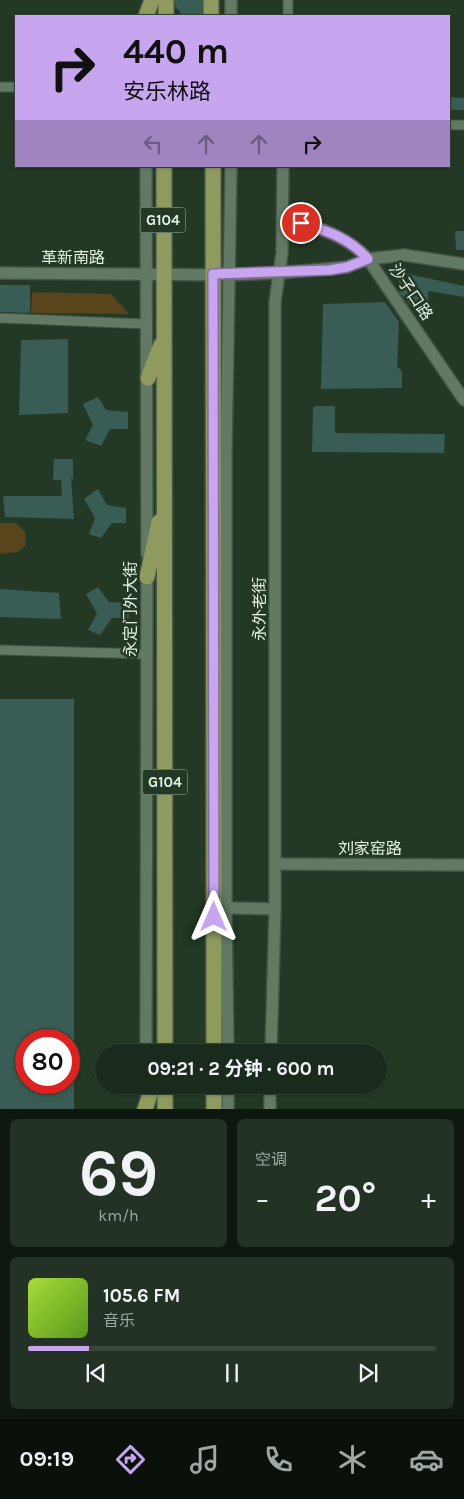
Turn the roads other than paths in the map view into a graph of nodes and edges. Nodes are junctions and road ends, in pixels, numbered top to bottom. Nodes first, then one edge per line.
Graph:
1 (146, 0) edge
2 (152, 0) edge
3 (166, 0) edge
4 (211, 0) edge
5 (231, 0) edge
6 (288, 0) edge
7 (146, 15) edge
8 (146, 15) edge
9 (166, 15) edge
10 (212, 15) edge
11 (231, 15) edge
12 (288, 15) edge
13 (0, 87) edge
14 (15, 87) edge
15 (450, 125) edge
16 (464, 125) edge
17 (146, 167) edge
18 (164, 167) edge
19 (213, 167) edge
20 (231, 167) edge
21 (283, 167) edge
22 (283, 216) junction
23 (368, 259) junction
24 (464, 264) edge
25 (0, 273) edge
26 (279, 273) junction
27 (146, 274) junction
28 (163, 274) junction
29 (213, 274) junction
30 (230, 275) junction
31 (0, 318) edge
32 (147, 324) junction
33 (164, 339) junction
34 (148, 378) junction
35 (464, 400) edge
36 (165, 493) junction
37 (147, 577) junction
38 (0, 650) edge
39 (147, 654) junction
40 (275, 864) junction
41 (464, 865) edge
42 (226, 908) junction
43 (275, 909) junction
44 (146, 1044) edge
45 (164, 1044) edge
46 (214, 1044) edge
47 (228, 1044) edge
48 (271, 1044) edge
49 (145, 1094) edge
50 (150, 1094) edge
51 (165, 1094) edge
52 (214, 1094) edge
53 (228, 1094) edge
54 (270, 1094) edge
55 (145, 1109) edge
56 (165, 1109) edge
57 (214, 1109) edge
58 (228, 1109) edge
59 (270, 1109) edge

1 - 7 street
2 - 8 highway
3 - 9 highway
4 - 10 highway
5 - 11 street
6 - 12 street
13 - 14 street
15 - 16 street
17 - 27 street, 永定门外大街
18 - 28 highway, G104
19 - 29 highway
20 - 30 street
21 - 22 street, 永外老街
22 - 23 street, 沙子口路
22 - 26 street, 永外老街
23 - 24 street, 革新南路
23 - 26 street, 革新南路
23 - 35 street, 沙子口路
25 - 27 street, 革新南路
26 - 30 street, 革新南路
26 - 40 street, 永外老街
27 - 28 street, 革新南路
27 - 32 street, 永定门外大街
28 - 29 street, 革新南路
28 - 33 highway, G104
29 - 30 street, 革新南路
29 - 46 highway
30 - 42 street
31 - 32 street
32 - 34 street, 永定门外大街
33 - 34 highway
33 - 36 highway, G104
34 - 37 street, 永定门外大街
36 - 37 highway
36 - 45 highway, G104
37 - 39 street, 永定门外大街
38 - 39 street
39 - 44 street, 永定门外大街
40 - 41 street, 刘家窑路
40 - 43 street, 永外老街
42 - 43 street
42 - 47 street
43 - 48 street, 永外老街
49 - 55 street
50 - 55 highway
51 - 56 highway
52 - 57 highway
53 - 58 street
54 - 59 street

